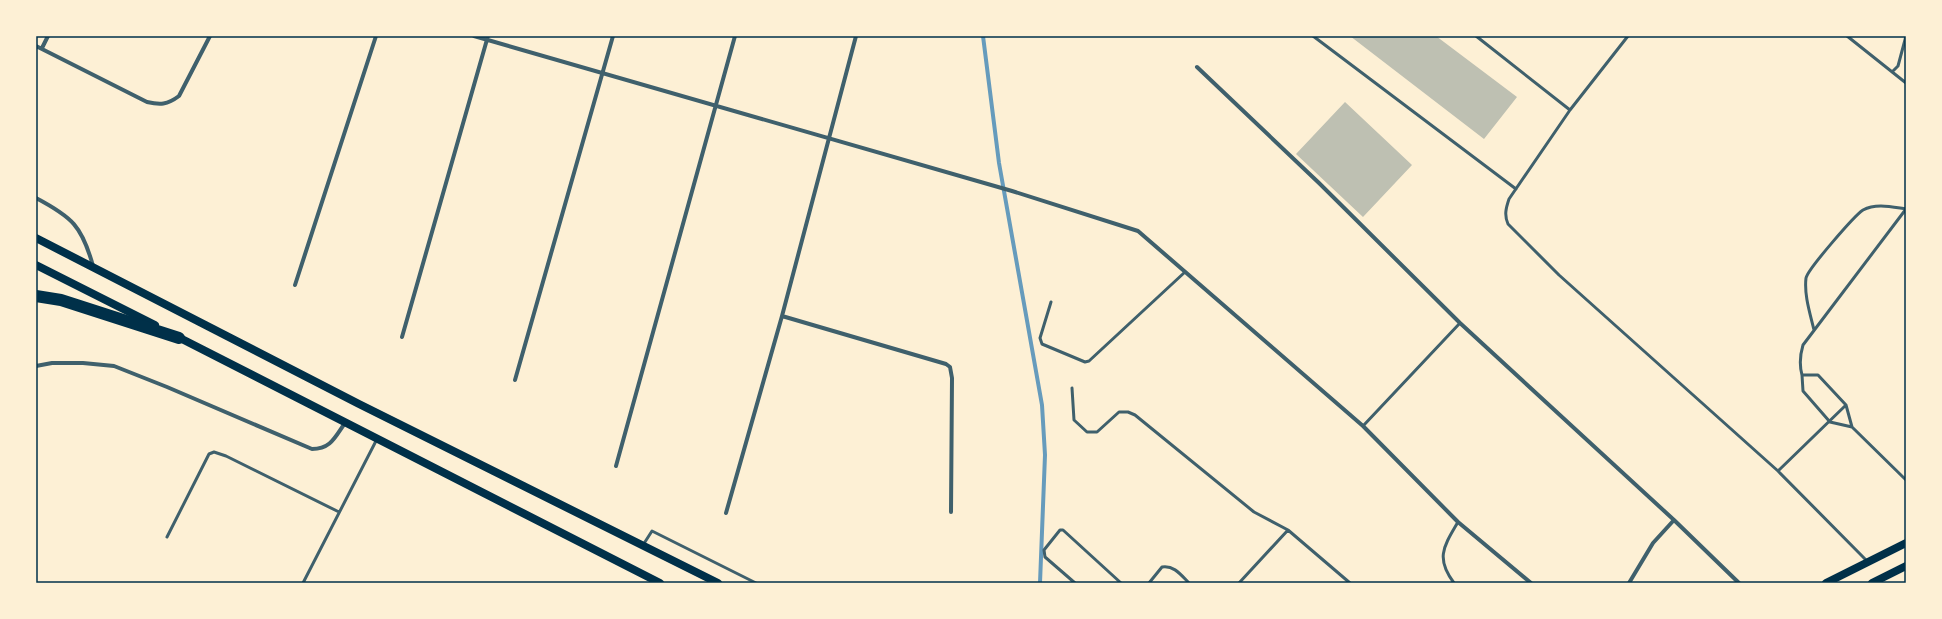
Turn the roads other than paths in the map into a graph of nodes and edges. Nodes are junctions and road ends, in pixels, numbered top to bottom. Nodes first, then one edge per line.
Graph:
1 (48, 36) edge
2 (210, 36) edge
3 (376, 36) edge
4 (474, 36) edge
5 (613, 36) edge
6 (735, 36) edge
7 (856, 36) edge
8 (1313, 36) edge
9 (1476, 36) edge
10 (1628, 36) edge
11 (1847, 36) edge
12 (1906, 36) edge
13 (488, 38) edge
14 (36, 46) edge
15 (42, 48) junction
16 (1197, 67) dead end
17 (1892, 72) junction
18 (603, 73) junction
19 (1906, 83) edge
20 (715, 106) junction
21 (1570, 110) junction
22 (829, 138) junction
23 (1516, 189) junction
24 (36, 198) edge
25 (1906, 209) edge
26 (36, 238) edge
27 (36, 265) edge
28 (93, 266) junction
29 (1185, 272) junction
30 (294, 285) dead end
31 (36, 296) edge
32 (1051, 302) dead end
33 (782, 316) junction
34 (1460, 323) junction
35 (1814, 330) junction
36 (402, 336) dead end
37 (179, 338) junction
38 (36, 366) edge
39 (1802, 375) junction
40 (515, 380) dead end
41 (1072, 388) dead end
42 (1846, 405) junction
43 (1830, 422) junction
44 (345, 423) junction
45 (1363, 426) junction
46 (1852, 427) junction
47 (377, 439) junction
48 (616, 466) dead end
49 (1778, 471) junction
50 (1906, 480) edge
51 (339, 512) junction
52 (951, 512) dead end
53 (726, 513) dead end
54 (1674, 520) junction
55 (1458, 522) junction
56 (1288, 530) junction
57 (167, 537) dead end
58 (1906, 543) edge
59 (643, 545) junction
60 (1869, 562) junction
61 (1906, 566) edge
62 (1876, 582) edge
63 (303, 583) edge
64 (660, 583) edge
65 (718, 583) edge
66 (756, 583) edge
67 (1075, 583) edge
68 (1121, 583) edge
69 (1149, 583) edge
70 (1190, 583) edge
71 (1239, 583) edge
72 (1350, 583) edge
73 (1454, 583) edge
74 (1530, 583) edge
75 (1629, 583) edge
76 (1739, 583) edge
77 (1826, 583) edge

1 - 15 street
2 - 15 street
3 - 30 street
4 - 13 street
5 - 18 street
6 - 20 street
7 - 22 street
8 - 23 lane
9 - 21 lane
10 - 21 lane
11 - 17 lane
12 - 17 lane
13 - 18 street
13 - 36 street
14 - 15 street
16 - 34 street
17 - 19 lane
18 - 20 street
18 - 40 street
20 - 22 street
20 - 48 street
21 - 23 lane
22 - 29 street
22 - 33 street
23 - 49 lane
24 - 28 street
25 - 35 lane
25 - 35 lane
26 - 28 main road
27 - 37 main road
28 - 59 main road
29 - 32 lane
29 - 45 street
31 - 37 highway
33 - 52 street
33 - 53 street
34 - 45 lane
34 - 54 street
35 - 39 lane
37 - 44 main road
38 - 44 street
39 - 42 lane
39 - 43 lane
41 - 56 lane
42 - 43 lane
42 - 46 lane
43 - 46 lane
43 - 49 lane
44 - 47 main road
45 - 55 street
46 - 50 lane
47 - 51 lane
47 - 64 main road
49 - 60 lane
51 - 57 lane
51 - 63 lane
54 - 75 street
54 - 76 street
55 - 73 lane
55 - 74 street
56 - 71 lane
56 - 72 lane
58 - 60 main road
59 - 65 main road
59 - 66 lane
60 - 77 main road
61 - 62 main road
67 - 68 lane
69 - 70 lane

